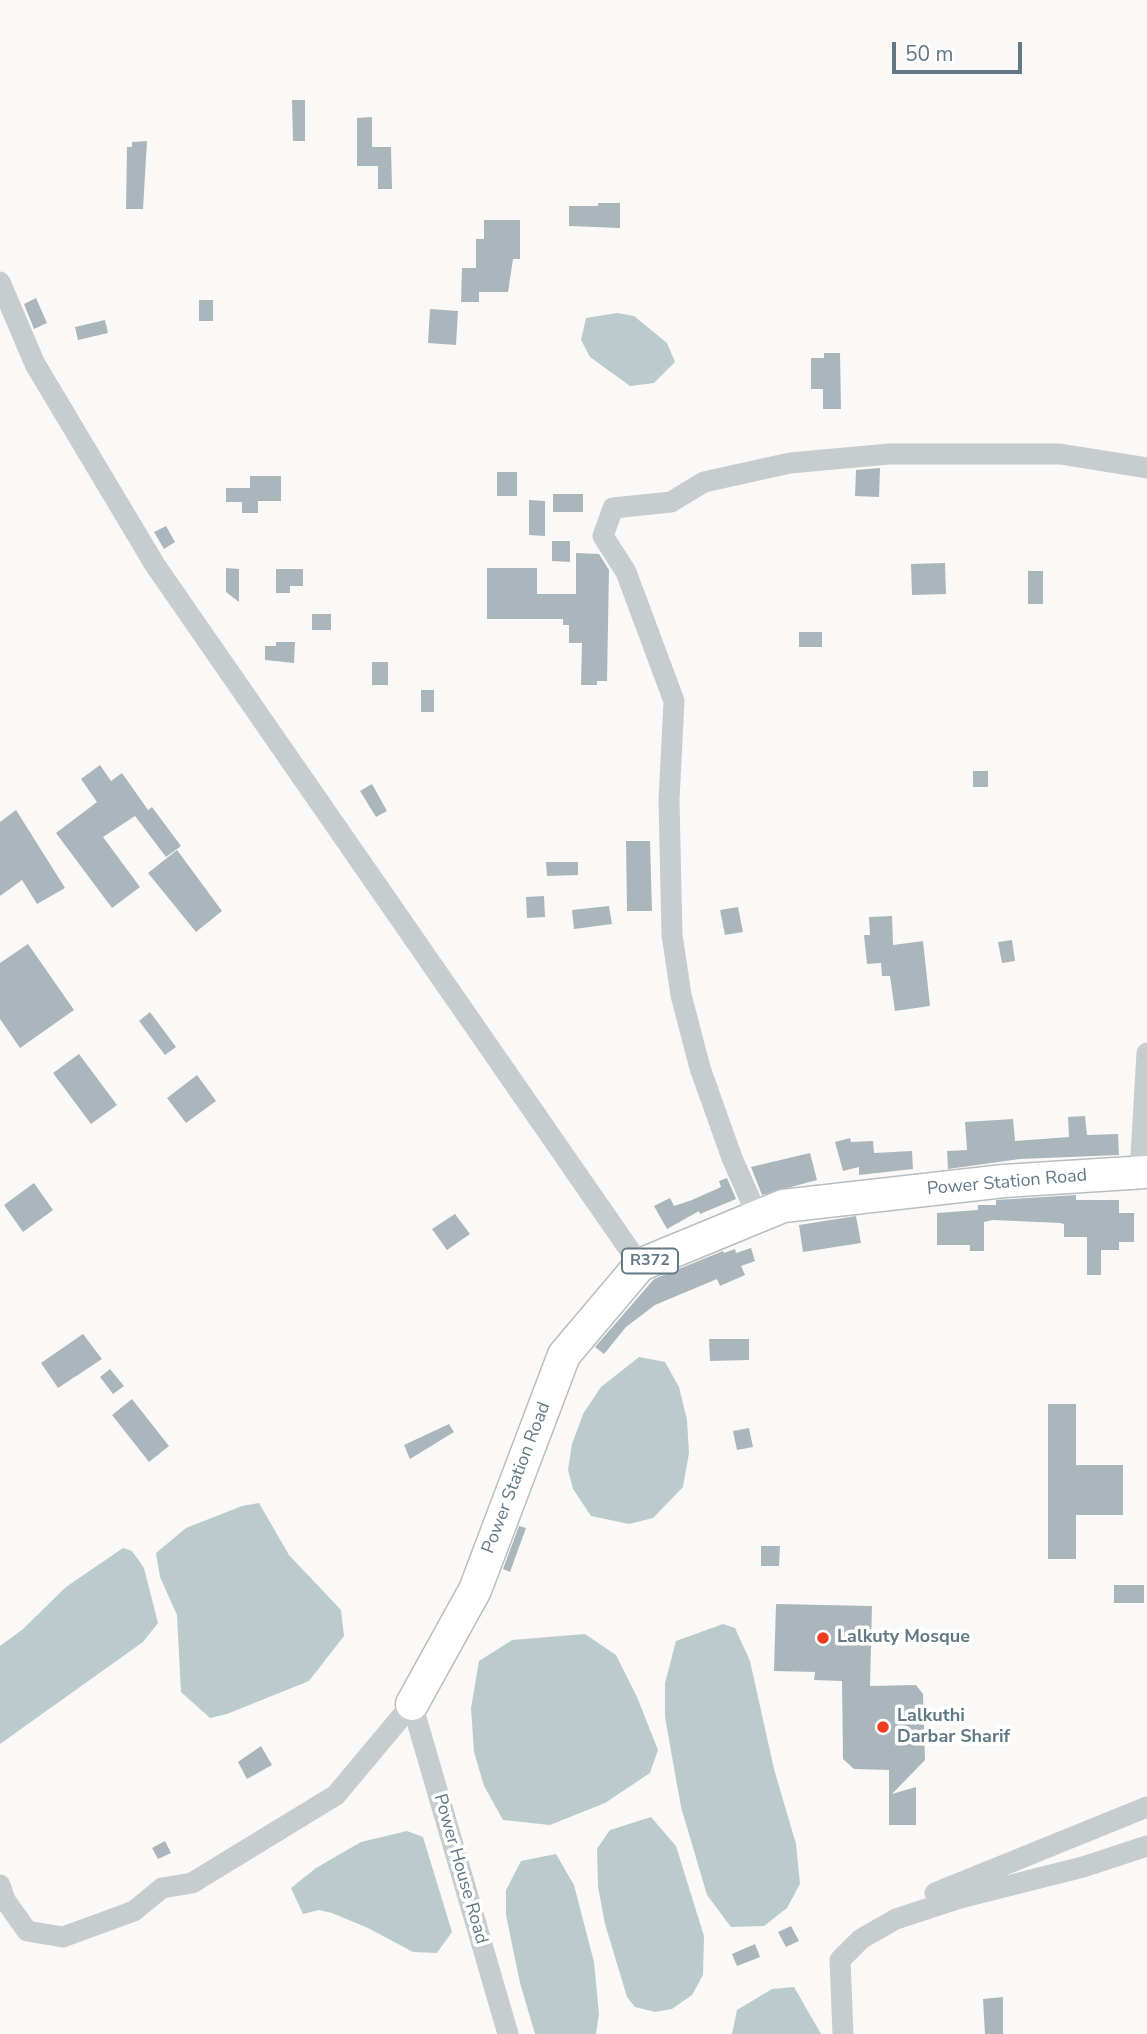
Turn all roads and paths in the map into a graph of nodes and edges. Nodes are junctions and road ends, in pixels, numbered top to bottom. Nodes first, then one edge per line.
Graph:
1 (0, 282) edge
2 (1147, 468) edge
3 (1147, 1053) edge
4 (1144, 1172) edge
5 (758, 1217) junction
6 (640, 1265) junction
7 (412, 1704) junction
8 (1147, 1807) edge
9 (1147, 1846) edge
10 (0, 1885) edge
11 (861, 1939) junction
12 (508, 2034) edge
13 (843, 2034) edge

1 - 6 street
2 - 5 street
3 - 4 street
4 - 5 main road, Power Station Road / R372
5 - 6 main road, Power Station Road / R372
6 - 7 main road, Power Station Road / R372
7 - 10 street, Power Station Road
7 - 12 street, Power House Road
8 - 11 street
9 - 11 street
11 - 13 street

